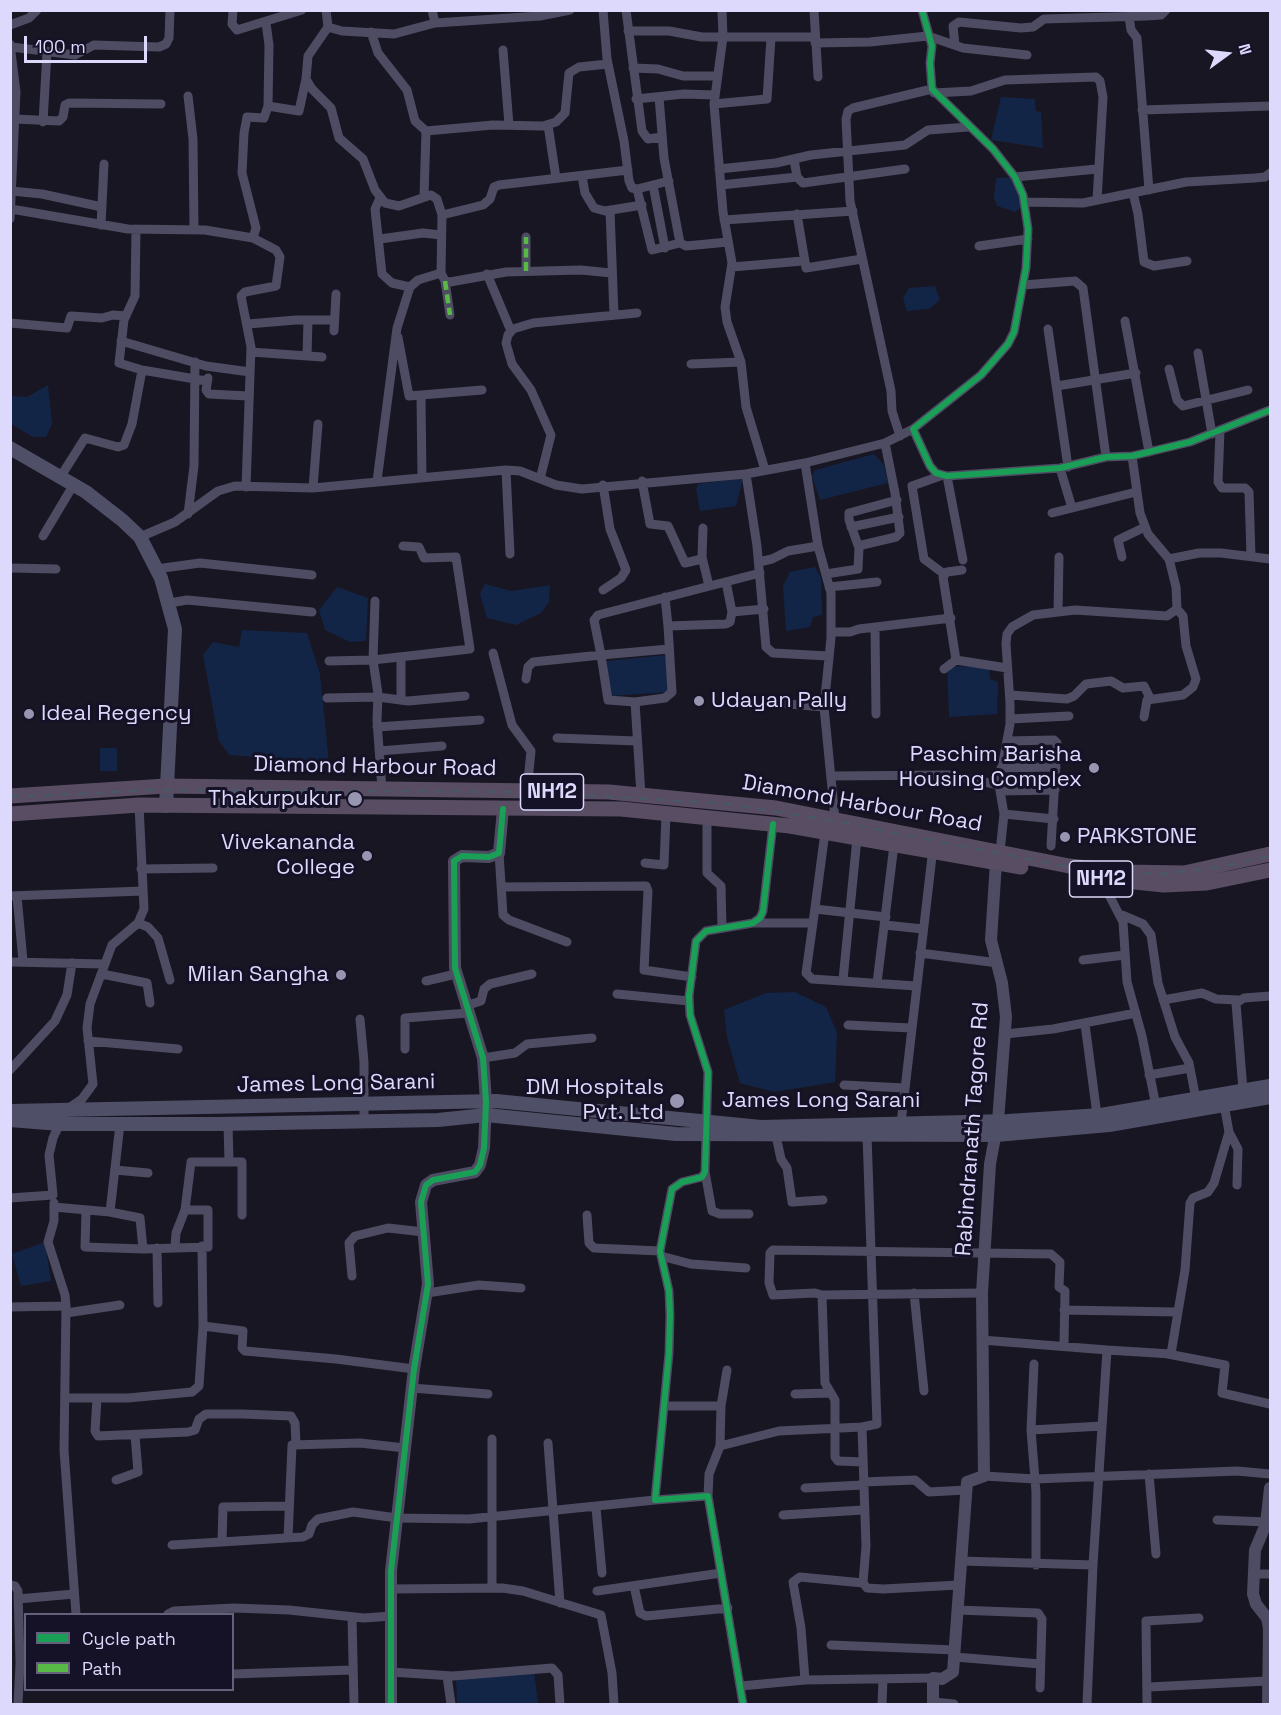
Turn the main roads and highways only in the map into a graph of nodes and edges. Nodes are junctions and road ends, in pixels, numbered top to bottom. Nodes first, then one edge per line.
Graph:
1 (12, 452) edge
2 (166, 786) junction
3 (452, 790) junction
4 (10, 796) edge
5 (166, 806) junction
6 (452, 807) junction
7 (10, 814) edge
8 (794, 819) junction
9 (934, 845) junction
10 (1270, 855) edge
11 (998, 857) junction
12 (1270, 870) edge
13 (1270, 1086) edge
14 (1270, 1097) edge
15 (486, 1108) junction
16 (1156, 1109) junction
17 (10, 1111) edge
18 (10, 1120) edge
19 (705, 1128) junction
20 (901, 1129) junction

1 - 2 main road
2 - 3 highway, Diamond Harbour Road / NH12
2 - 4 highway, Diamond Harbour Road / NH12
2 - 5 main road
3 - 6 highway
3 - 8 highway, Diamond Harbour Road / NH12
5 - 6 highway, Diamond Harbour Road / NH12
5 - 7 highway, Diamond Harbour Road / NH12
6 - 8 highway, Diamond Harbour Road / NH12
8 - 9 highway, Diamond Harbour Road / NH12
8 - 9 highway, Diamond Harbour Road / NH12
9 - 11 highway, Diamond Harbour Road / NH12
10 - 11 highway, Diamond Harbour Road / NH12
11 - 12 highway, Diamond Harbour Road / NH12
13 - 16 main road, James Long Sarani
14 - 16 main road
15 - 17 main road, James Long Sarani
15 - 18 main road
15 - 19 main road, James Long Sarani
16 - 20 main road, James Long Sarani
16 - 20 main road
19 - 20 main road, James Long Sarani
19 - 20 main road

